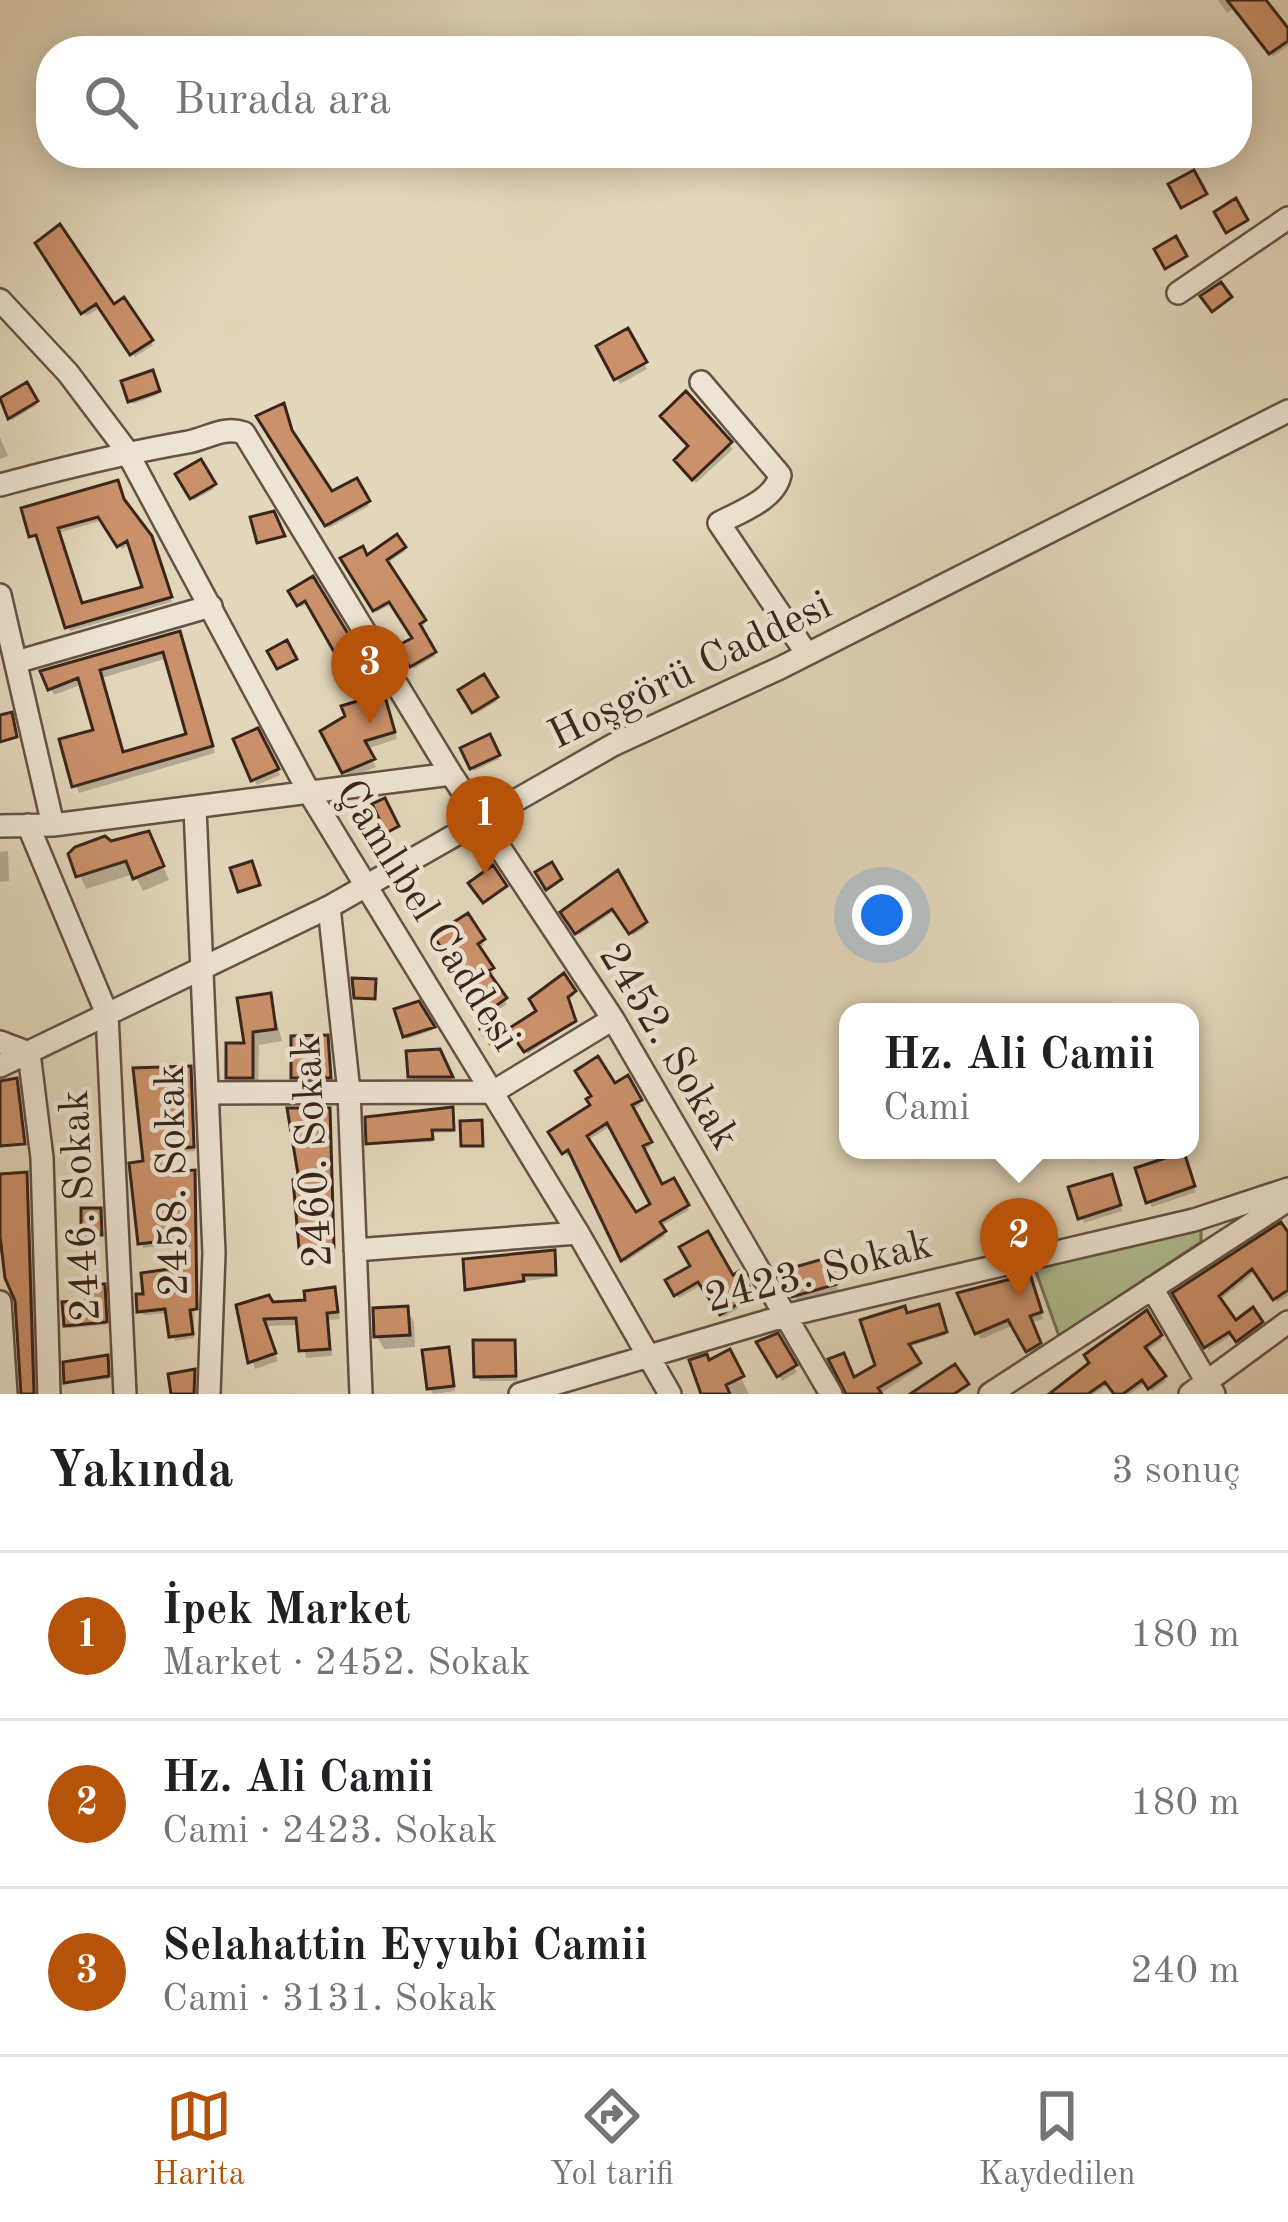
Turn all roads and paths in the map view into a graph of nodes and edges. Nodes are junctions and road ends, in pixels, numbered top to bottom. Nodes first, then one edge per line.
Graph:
1 (1288, 218) edge
2 (1178, 292) dead end
3 (0, 300) edge
4 (701, 382) dead end
5 (1288, 411) edge
6 (126, 450) junction
7 (0, 485) edge
8 (0, 595) edge
9 (211, 606) junction
10 (807, 654) junction
11 (16, 662) junction
12 (451, 774) junction
13 (310, 794) junction
14 (195, 808) junction
15 (484, 817) junction
16 (53, 825) junction
17 (0, 826) edge
18 (28, 826) junction
19 (366, 886) junction
20 (329, 907) junction
21 (203, 966) junction
22 (107, 1014) junction
23 (614, 1018) junction
24 (0, 1042) edge
25 (29, 1053) junction
26 (0, 1066) edge
27 (349, 1092) junction
28 (494, 1092) junction
29 (210, 1093) junction
30 (1283, 1200) edge
31 (578, 1234) junction
32 (355, 1250) junction
33 (1152, 1288) junction
34 (0, 1302) edge
35 (788, 1315) junction
36 (1288, 1322) edge
37 (646, 1353) junction
38 (1204, 1390) edge
39 (6, 1394) edge
40 (49, 1394) edge
41 (125, 1394) edge
42 (209, 1394) edge
43 (361, 1394) edge
44 (520, 1394) edge
45 (670, 1394) edge
46 (831, 1394) edge
47 (992, 1394) edge

1 - 2 street
3 - 6 street, Çamlıbel Caddesi
4 - 10 street
5 - 10 street, Hoşgörü Caddesi
6 - 7 street
6 - 9 street, Çamlıbel Caddesi
6 - 12 street, 2452. Sokak
8 - 11 street
9 - 11 street
9 - 13 street, Çamlıbel Caddesi
10 - 15 street, Hoşgörü Caddesi
11 - 16 street
12 - 13 street
12 - 15 street, 2452. Sokak
13 - 14 street
13 - 19 street, Çamlıbel Caddesi
14 - 16 street
14 - 21 street, 2458. Sokak
15 - 19 street, Hoşgörü Caddesi
15 - 23 street, 2452. Sokak
16 - 18 street
17 - 18 street
18 - 22 street
19 - 20 street, Hoşgörü Caddesi
19 - 28 street, Çamlıbel Caddesi
20 - 21 street, Hoşgörü Caddesi
20 - 27 street, 2460. Sokak
21 - 22 street, Hoşgörü Caddesi
21 - 29 street, 2458. Sokak
22 - 25 street, Hoşgörü Caddesi
22 - 41 street, 2446. Sokak
23 - 28 street
23 - 35 street, 2452. Sokak
24 - 25 street
25 - 26 street, Hoşgörü Caddesi
25 - 40 street
27 - 28 street
27 - 29 street
27 - 32 street, 2460. Sokak
28 - 31 street, Çamlıbel Caddesi
29 - 42 street, 2458. Sokak
30 - 33 street
30 - 35 street, 2423. Sokak
31 - 32 street
31 - 37 street, Çamlıbel Caddesi
32 - 43 street, 2460. Sokak
33 - 38 street
33 - 47 street
34 - 39 street
35 - 37 street, 2423. Sokak
35 - 46 street, 2452. Sokak
36 - 38 street
37 - 44 street, 2423. Sokak
37 - 45 street, Çamlıbel Caddesi

